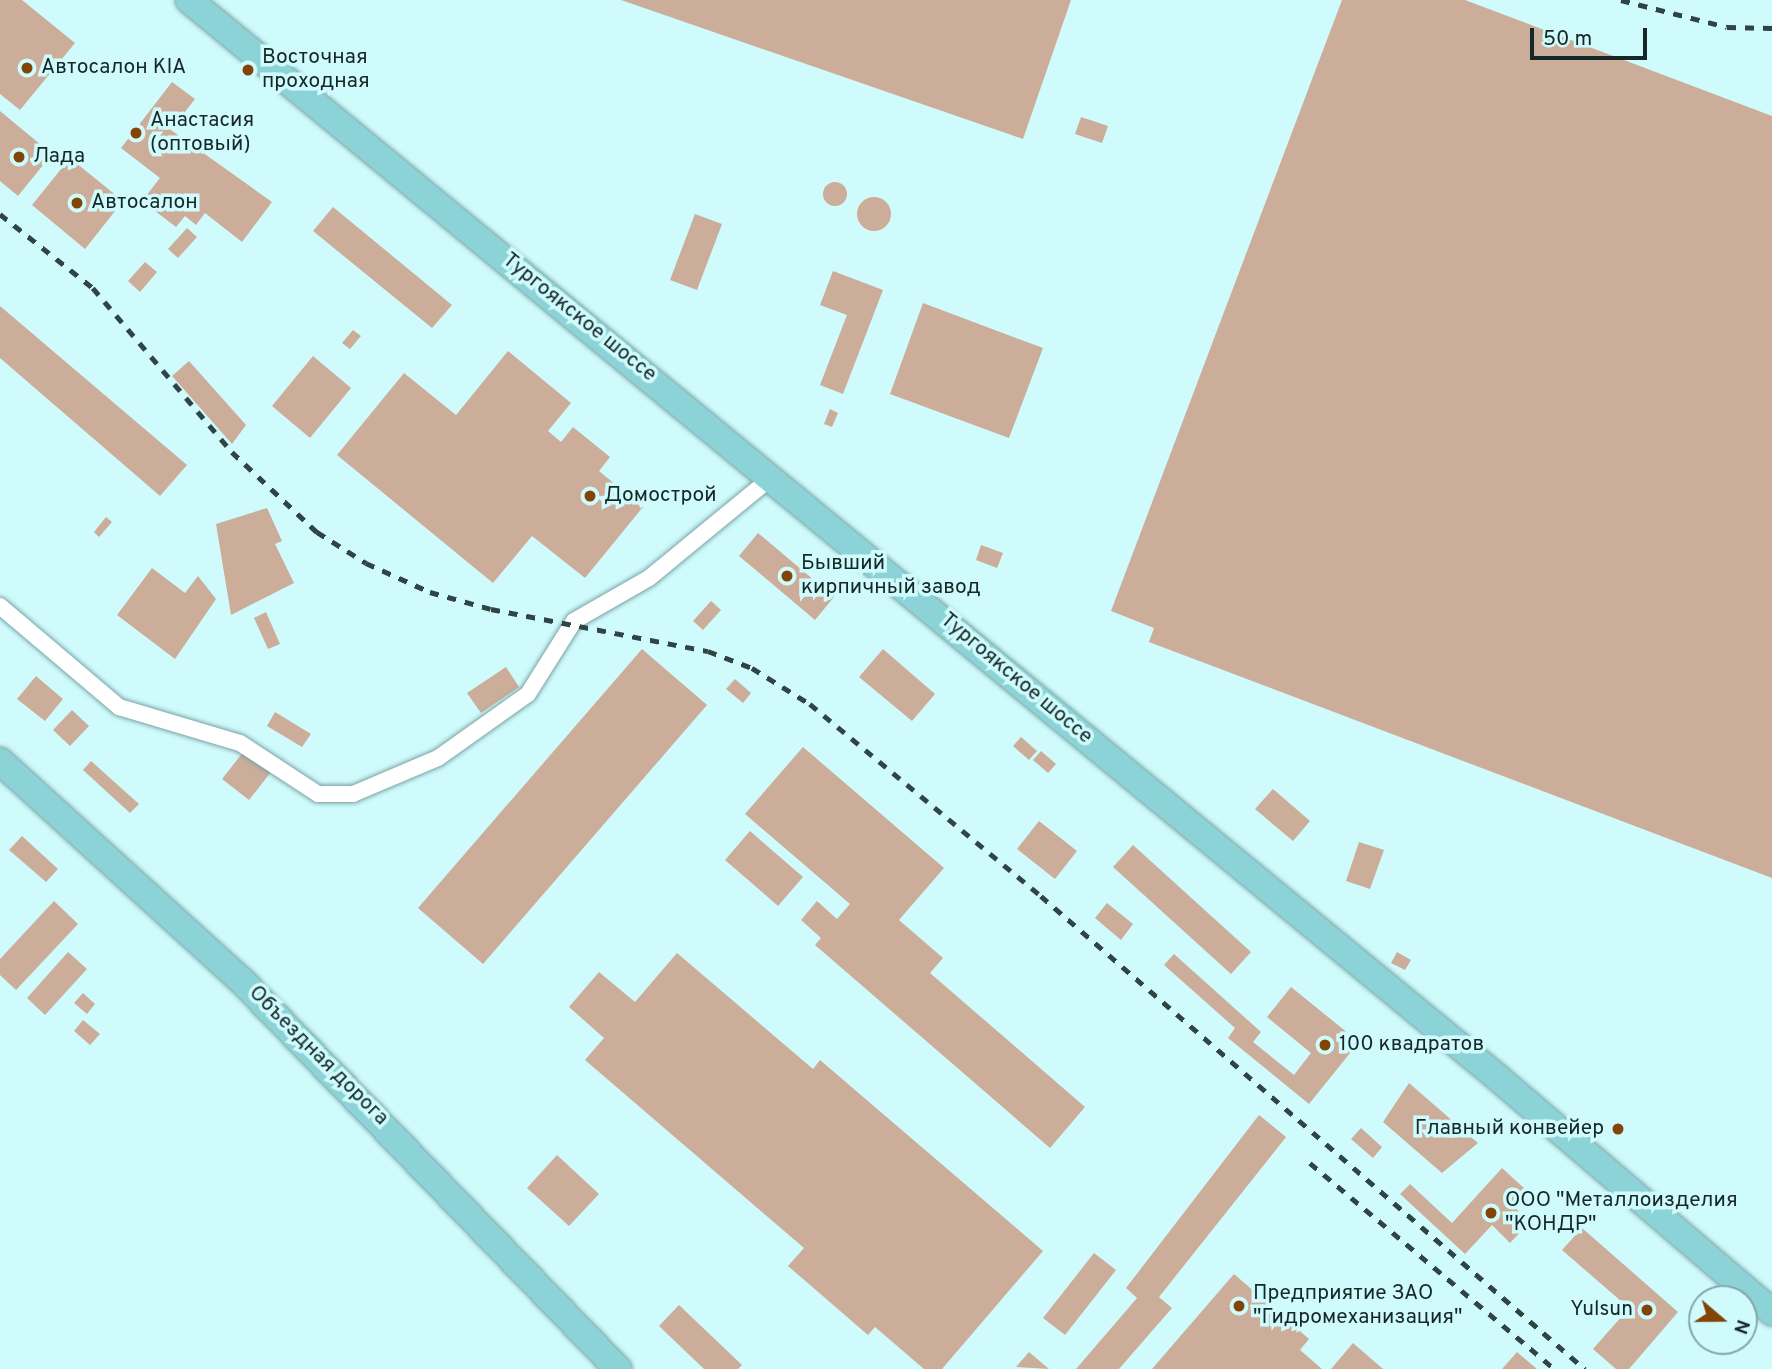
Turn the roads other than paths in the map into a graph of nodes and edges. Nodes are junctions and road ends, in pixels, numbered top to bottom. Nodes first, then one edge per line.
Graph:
1 (189, 0) edge
2 (772, 477) junction
3 (0, 606) edge
4 (0, 761) edge
5 (1772, 1312) edge
6 (618, 1369) edge

1 - 2 main road, Тургоякское шоссе
2 - 3 street
2 - 5 main road, Тургоякское шоссе
4 - 6 main road, Объездная дорога

